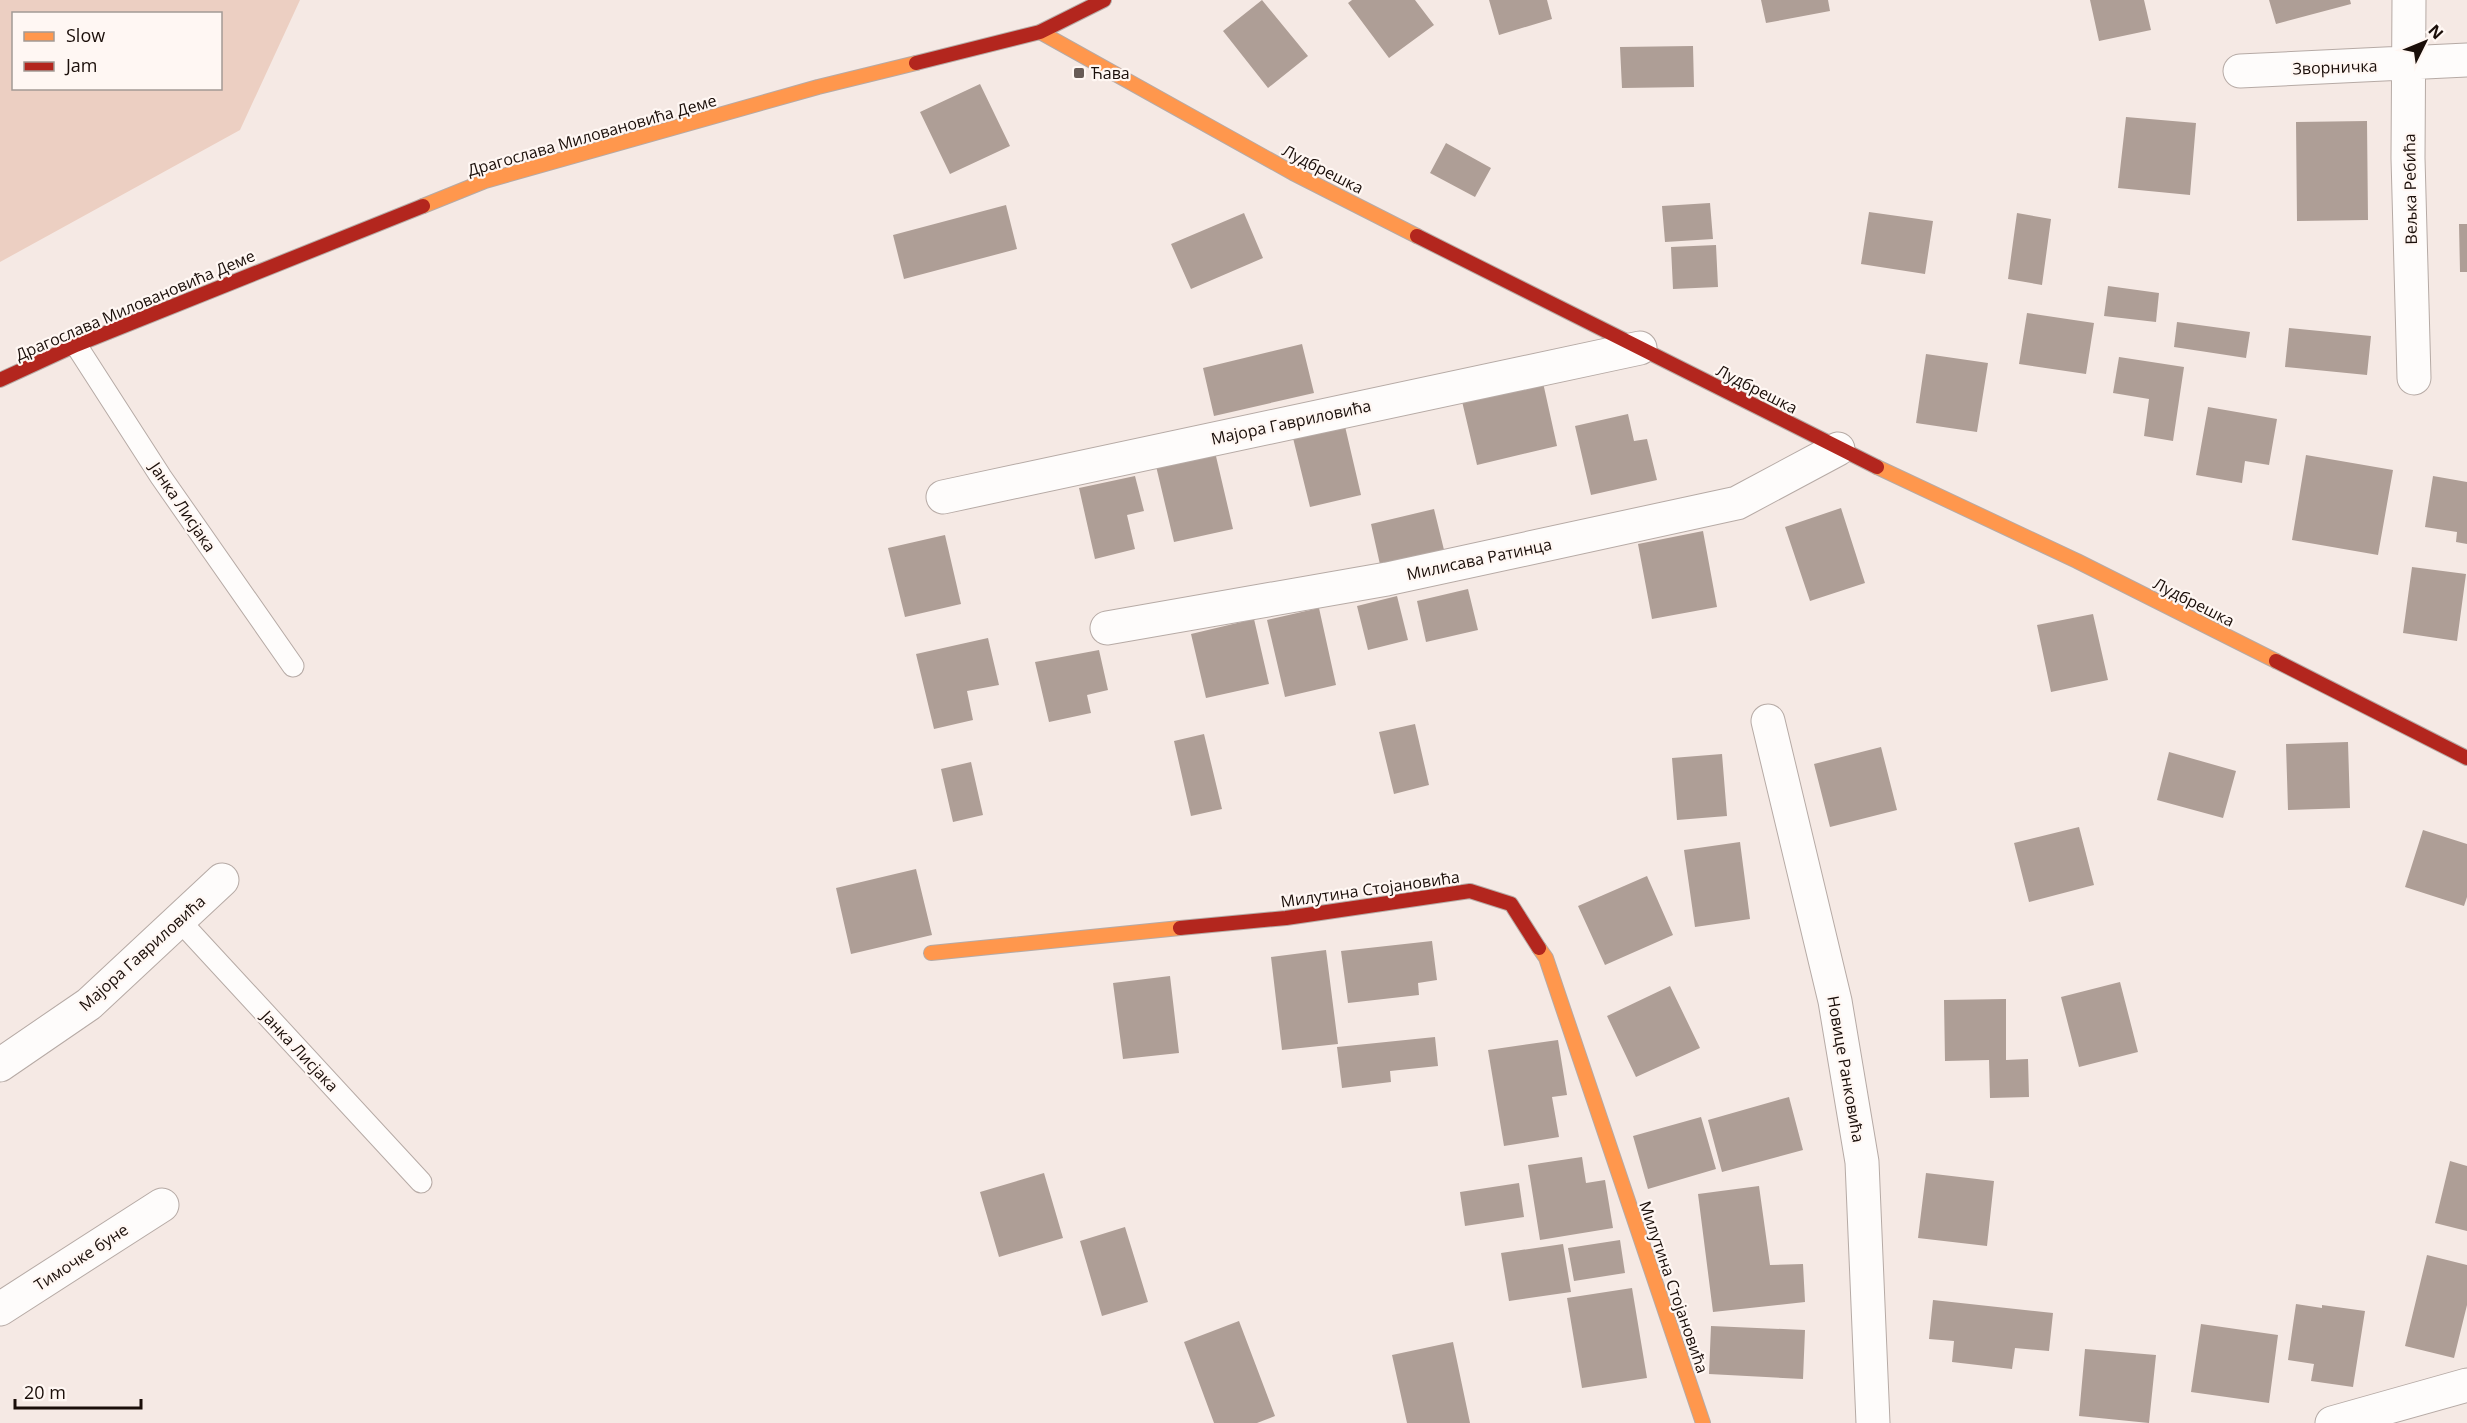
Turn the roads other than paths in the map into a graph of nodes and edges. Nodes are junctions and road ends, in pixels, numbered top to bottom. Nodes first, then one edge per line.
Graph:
1 (1104, 0) edge
2 (2409, 0) edge
3 (1040, 32) junction
4 (2467, 60) edge
5 (2410, 63) junction
6 (2240, 71) dead end
7 (76, 345) junction
8 (1640, 348) junction
9 (2414, 378) dead end
10 (0, 380) edge
11 (1838, 449) junction
12 (943, 497) dead end
13 (1107, 628) dead end
14 (293, 666) dead end
15 (1768, 721) dead end
16 (2467, 758) edge
17 (222, 880) dead end
18 (179, 920) junction
19 (931, 953) dead end
20 (0, 1065) edge
21 (421, 1182) dead end
22 (162, 1205) dead end
23 (0, 1309) edge
24 (2467, 1385) edge
25 (1702, 1423) edge
26 (1873, 1423) edge
27 (2332, 1423) edge

1 - 3 street, Драгослава Миловановића Деме
2 - 5 street, Вељка Ребића
3 - 7 street, Драгослава Миловановића Деме
3 - 8 street, Лудбрешка
4 - 5 street, Зворничка
5 - 6 street, Зворничка
5 - 9 street, Вељка Ребића
7 - 10 street, Драгослава Миловановића Деме
7 - 14 lane, Јанка Лисјака
8 - 11 street, Лудбрешка
8 - 12 street, Мајора Гавриловића
11 - 13 street, Милисава Ратинца
11 - 16 street, Лудбрешка
15 - 26 street, Новице Ранковића
17 - 18 street, Мајора Гавриловића
18 - 20 street, Мајора Гавриловића
18 - 21 lane, Јанка Лисјака
19 - 25 street, Милутина Стојановића
22 - 23 street, Тимочке буне
24 - 27 street

